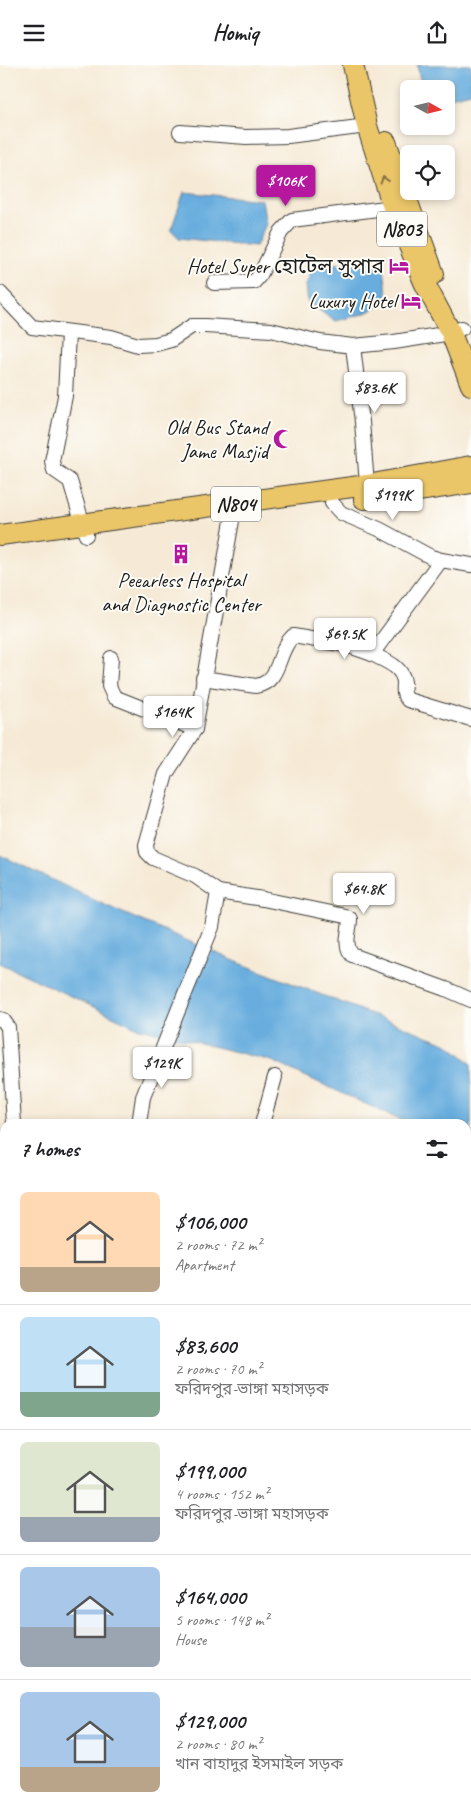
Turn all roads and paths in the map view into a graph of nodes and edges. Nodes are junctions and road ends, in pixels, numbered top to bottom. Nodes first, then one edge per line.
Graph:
1 (353, 65) edge
2 (366, 65) edge
3 (368, 126) junction
4 (180, 133) dead end
5 (393, 207) junction
6 (214, 283) dead end
7 (0, 293) edge
8 (456, 331) junction
9 (68, 333) junction
10 (353, 346) junction
11 (471, 350) edge
12 (471, 385) edge
13 (471, 466) edge
14 (471, 483) edge
15 (367, 485) junction
16 (400, 486) junction
17 (332, 503) junction
18 (232, 510) junction
19 (85, 529) junction
20 (0, 535) edge
21 (0, 548) edge
22 (441, 560) junction
23 (471, 565) edge
24 (372, 654) junction
25 (111, 658) dead end
26 (203, 678) junction
27 (471, 719) edge
28 (196, 729) junction
29 (218, 892) junction
30 (471, 1000) edge
31 (0, 1019) edge
32 (275, 1077) dead end
33 (14, 1119) edge
34 (140, 1119) edge
35 (263, 1119) edge

1 - 3 highway, N803
2 - 8 highway, N803
3 - 4 street
5 -> 3 highway, N803
5 - 6 street
5 - 8 highway, N803
7 - 9 street
8 - 10 street
8 - 11 highway, N803
8 - 12 highway, N803
9 - 10 street
9 - 19 street
10 - 15 street
13 - 16 highway, N804
14 - 16 highway, N804
15 - 16 highway, N804
15 - 18 highway, N804
16 - 17 highway, N804
17 - 18 highway, N804
17 - 22 street
18 - 19 highway, N804
18 - 26 street
19 - 20 highway, N804
19 - 21 highway, N804
22 - 23 street
22 - 24 street
24 - 26 street
24 - 27 street
25 - 28 street
26 - 28 street
28 - 29 street
29 - 30 street
29 - 34 street
31 - 33 street
32 - 35 street

